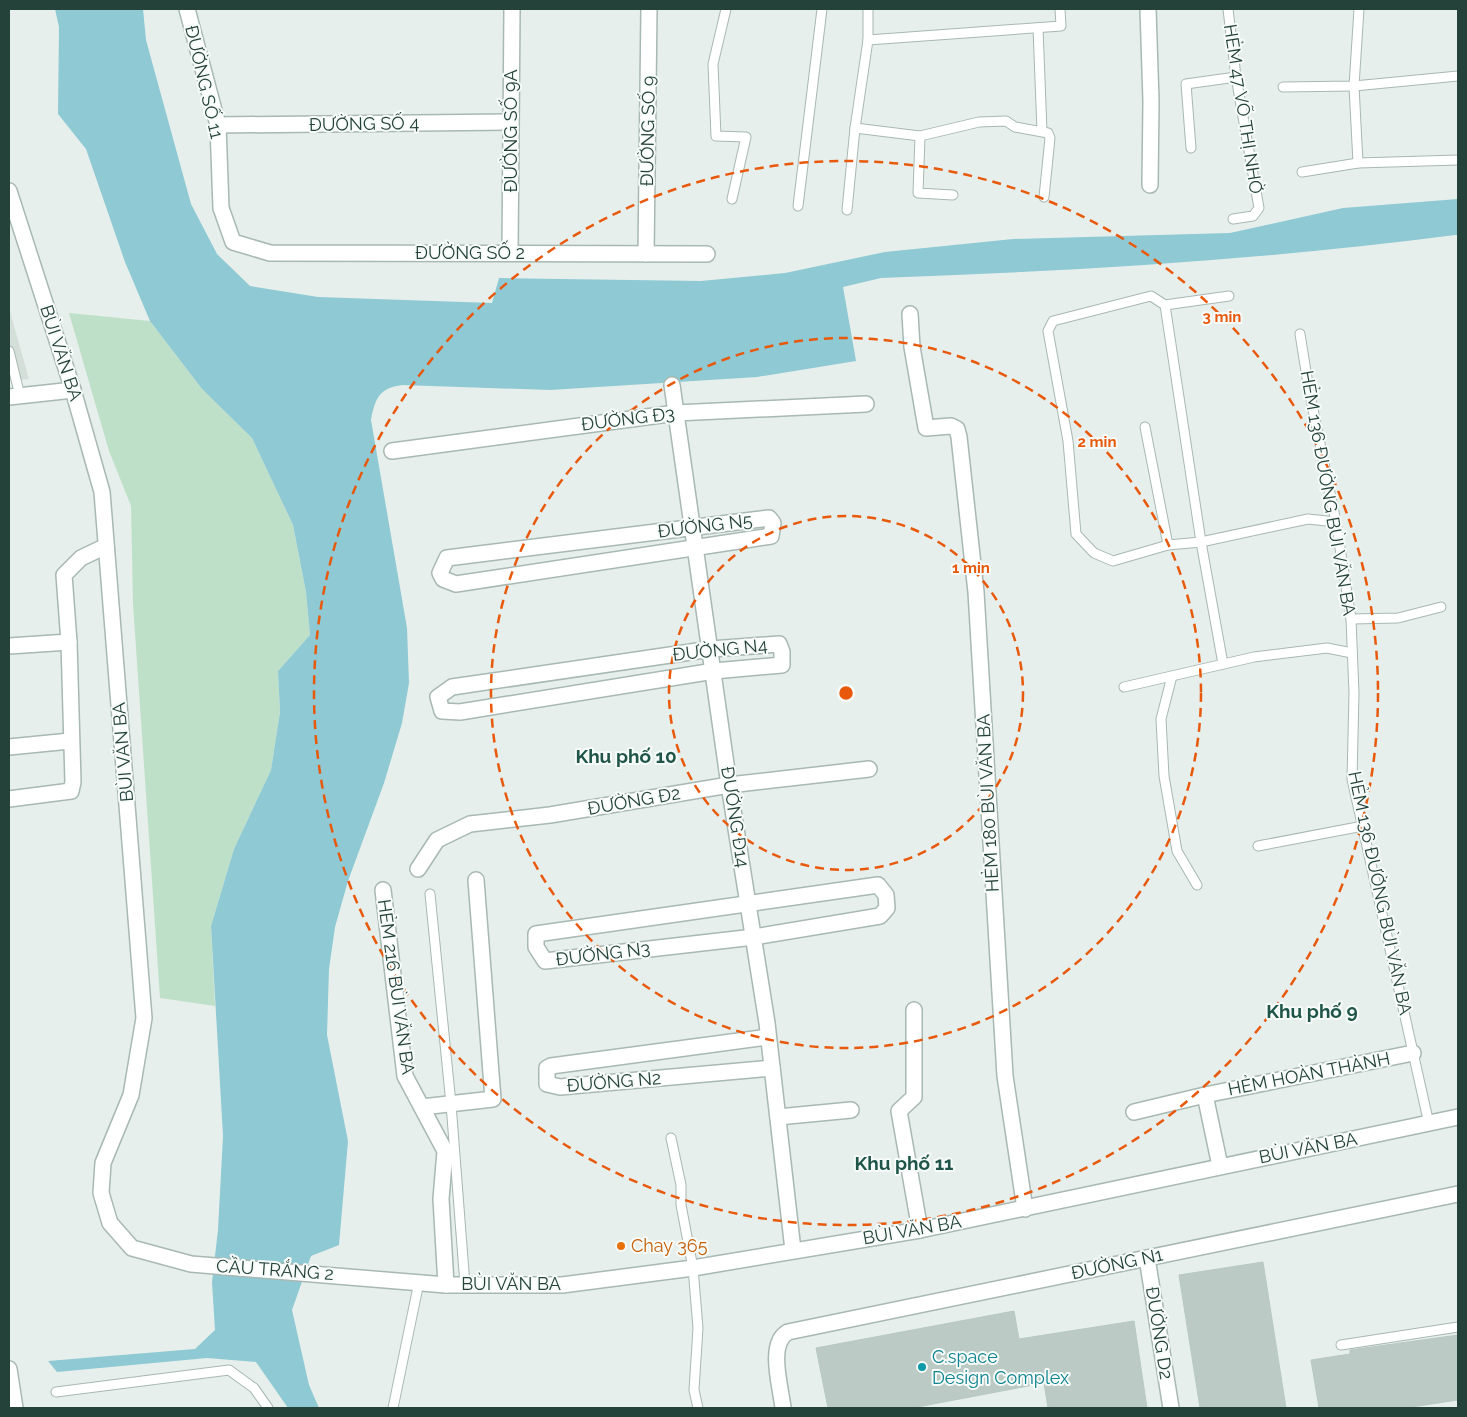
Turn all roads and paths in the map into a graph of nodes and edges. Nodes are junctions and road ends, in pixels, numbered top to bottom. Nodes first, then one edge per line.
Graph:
1 (187, 9) edge
2 (512, 9) edge
3 (649, 9) edge
4 (726, 9) edge
5 (822, 9) edge
6 (868, 9) edge
7 (1060, 9) edge
8 (1148, 9) edge
9 (1228, 9) edge
10 (1359, 9) edge
11 (1038, 28) junction
12 (868, 40) junction
13 (1458, 76) edge
14 (1236, 77) junction
15 (1354, 86) junction
16 (1283, 87) dead end
17 (511, 122) junction
18 (218, 125) junction
19 (855, 128) junction
20 (1042, 131) junction
21 (920, 136) junction
22 (1191, 148) dead end
23 (1458, 160) edge
24 (1358, 163) junction
25 (1302, 172) dead end
26 (1150, 185) dead end
27 (9, 191) edge
28 (953, 195) dead end
29 (1044, 197) dead end
30 (732, 199) dead end
31 (798, 206) dead end
32 (847, 210) dead end
33 (1233, 219) dead end
34 (233, 242) joint
35 (510, 254) junction
36 (646, 254) junction
37 (707, 254) dead end
38 (1229, 296) dead end
39 (1165, 305) junction
40 (910, 314) dead end
41 (1300, 334) dead end
42 (9, 351) edge
43 (672, 385) dead end
44 (73, 390) junction
45 (14, 396) edge
46 (866, 404) dead end
47 (676, 412) junction
48 (1145, 426) dead end
49 (392, 451) dead end
50 (1336, 522) junction
51 (693, 526) junction
52 (1201, 542) junction
53 (106, 546) junction
54 (696, 546) junction
55 (1168, 546) junction
56 (1441, 607) dead end
57 (1351, 619) junction
58 (69, 642) junction
59 (9, 646) edge
60 (711, 649) junction
61 (1352, 653) junction
62 (1223, 664) junction
63 (714, 671) junction
64 (1172, 676) junction
65 (1124, 687) dead end
66 (70, 741) junction
67 (9, 747) edge
68 (870, 769) dead end
69 (729, 785) junction
70 (9, 799) edge
71 (1363, 826) junction
72 (1258, 846) dead end
73 (418, 869) dead end
74 (476, 880) dead end
75 (1198, 885) dead end
76 (384, 890) dead end
77 (430, 894) dead end
78 (748, 903) junction
79 (754, 937) junction
80 (914, 1010) dead end
81 (768, 1037) junction
82 (1413, 1053) junction
83 (772, 1068) junction
84 (1205, 1095) junction
85 (451, 1104) junction
86 (422, 1107) junction
87 (852, 1110) dead end
88 (1134, 1112) dead end
89 (778, 1117) junction
90 (1458, 1117) edge
91 (1429, 1124) junction
92 (671, 1138) dead end
93 (1220, 1166) junction
94 (1458, 1194) edge
95 (1025, 1209) junction
96 (920, 1230) junction
97 (793, 1250) junction
98 (1147, 1258) junction
99 (191, 1264) joint
100 (693, 1268) junction
101 (358, 1276) joint
102 (419, 1282) junction
103 (446, 1285) junction
104 (466, 1285) junction
105 (1458, 1327) edge
106 (1341, 1345) dead end
107 (9, 1369) edge
108 (56, 1392) dead end
109 (15, 1408) edge
110 (268, 1408) edge
111 (393, 1408) edge
112 (698, 1408) edge
113 (783, 1408) edge
114 (1171, 1408) edge

1 - 18 street, ĐƯỜNG SỐ 11
2 - 17 street, ĐƯỜNG SỐ 9A
3 - 36 street, ĐƯỜNG SỐ 9
4 - 30 lane
5 - 31 lane
6 - 12 lane
7 - 11 lane
8 - 26 street
9 - 14 lane, HẺM 47 VÕ THỊ NHỜ
10 - 15 lane
11 - 12 lane
11 - 20 lane
12 - 19 lane
13 - 15 lane
14 - 22 lane
14 - 33 lane, HẺM 47 VÕ THỊ NHỜ
15 - 16 lane
15 - 24 lane
17 - 18 street, ĐƯỜNG SỐ 4
17 - 35 street, ĐƯỜNG SỐ 9A
18 - 34 street, ĐƯỜNG SỐ 11
19 - 21 lane
19 - 32 lane
20 - 21 lane
20 - 29 lane
21 - 28 lane
23 - 24 lane
24 - 25 lane
27 - 44 street, BÙI VĂN BA
34 - 35 street, ĐƯỜNG SỐ 2
35 - 36 street, ĐƯỜNG SỐ 2
36 - 37 street, ĐƯỜNG SỐ 2
38 - 39 lane
39 - 52 lane
39 - 55 lane
40 - 95 street, HẺM 180 BÙI VĂN BA
41 - 50 lane, HẺM 136 ĐƯỜNG BÙI VĂN BA
42 - 45 lane
43 - 47 street, ĐƯỜNG Đ14
44 - 45 street
44 - 53 street, BÙI VĂN BA
46 - 47 street, ĐƯỜNG Đ3
47 - 49 street, ĐƯỜNG Đ3
47 - 51 street, ĐƯỜNG Đ14
48 - 55 lane
50 - 52 lane
50 - 57 lane, HẺM 136 ĐƯỜNG BÙI VĂN BA
51 - 54 street, ĐƯỜNG Đ14
51 - 54 street, ĐƯỜNG N5
51 - 54 street, ĐƯỜNG N5
52 - 55 lane
52 - 62 lane
53 - 58 street
53 - 99 street, BÙI VĂN BA
54 - 60 street, ĐƯỜNG Đ14
56 - 57 lane
57 - 61 lane, HẺM 136 ĐƯỜNG BÙI VĂN BA
58 - 59 street
58 - 66 street
60 - 63 street, ĐƯỜNG Đ14
60 - 63 street, ĐƯỜNG N4
60 - 63 street, ĐƯỜNG N4
61 - 62 lane
61 - 71 lane, HẺM 136 ĐƯỜNG BÙI VĂN BA
62 - 64 lane
63 - 69 street, ĐƯỜNG Đ14
64 - 65 lane
64 - 75 lane
66 - 67 street
66 - 70 street
68 - 69 street, ĐƯỜNG Đ2
69 - 73 street, ĐƯỜNG Đ2
69 - 78 street, ĐƯỜNG Đ14
71 - 72 lane
71 - 82 lane, HẺM 136 ĐƯỜNG BÙI VĂN BA
74 - 85 street
76 - 86 street, HẺM 216 BÙI VĂN BA
77 - 85 lane
78 - 79 street, ĐƯỜNG Đ14
78 - 79 street
78 - 79 street, ĐƯỜNG N3
79 - 81 street, ĐƯỜNG Đ14
80 - 96 street
81 - 83 street, ĐƯỜNG Đ14
81 - 83 street, ĐƯỜNG N2
82 - 84 street, HẺM HOÀN THÀNH
82 - 91 lane, HẺM 136 ĐƯỜNG BÙI VĂN BA
83 - 89 street, ĐƯỜNG Đ14
84 - 88 street, HẺM HOÀN THÀNH
84 - 93 street, HẺM HOÀN THÀNH
85 - 86 street
85 - 104 lane
86 - 103 street, HẺM 216 BÙI VĂN BA
87 - 89 street
89 - 97 street, ĐƯỜNG Đ14
90 - 91 street, BÙI VĂN BA
91 - 93 street, BÙI VĂN BA
92 - 100 lane
93 - 95 street, BÙI VĂN BA
94 - 98 street, ĐƯỜNG N1
95 - 96 street, BÙI VĂN BA
96 - 97 street, BÙI VĂN BA
97 - 100 street, BÙI VĂN BA
98 - 113 street, ĐƯỜNG N1
98 - 114 street, ĐƯỜNG D2
99 - 101 street, CẦU TRẮNG 2
100 - 104 street, BÙI VĂN BA
100 - 112 lane
101 - 102 street, BÙI VĂN BA
102 - 103 street, BÙI VĂN BA
102 - 111 lane
103 - 104 street, BÙI VĂN BA
105 - 106 lane
107 - 109 street
108 - 110 lane

